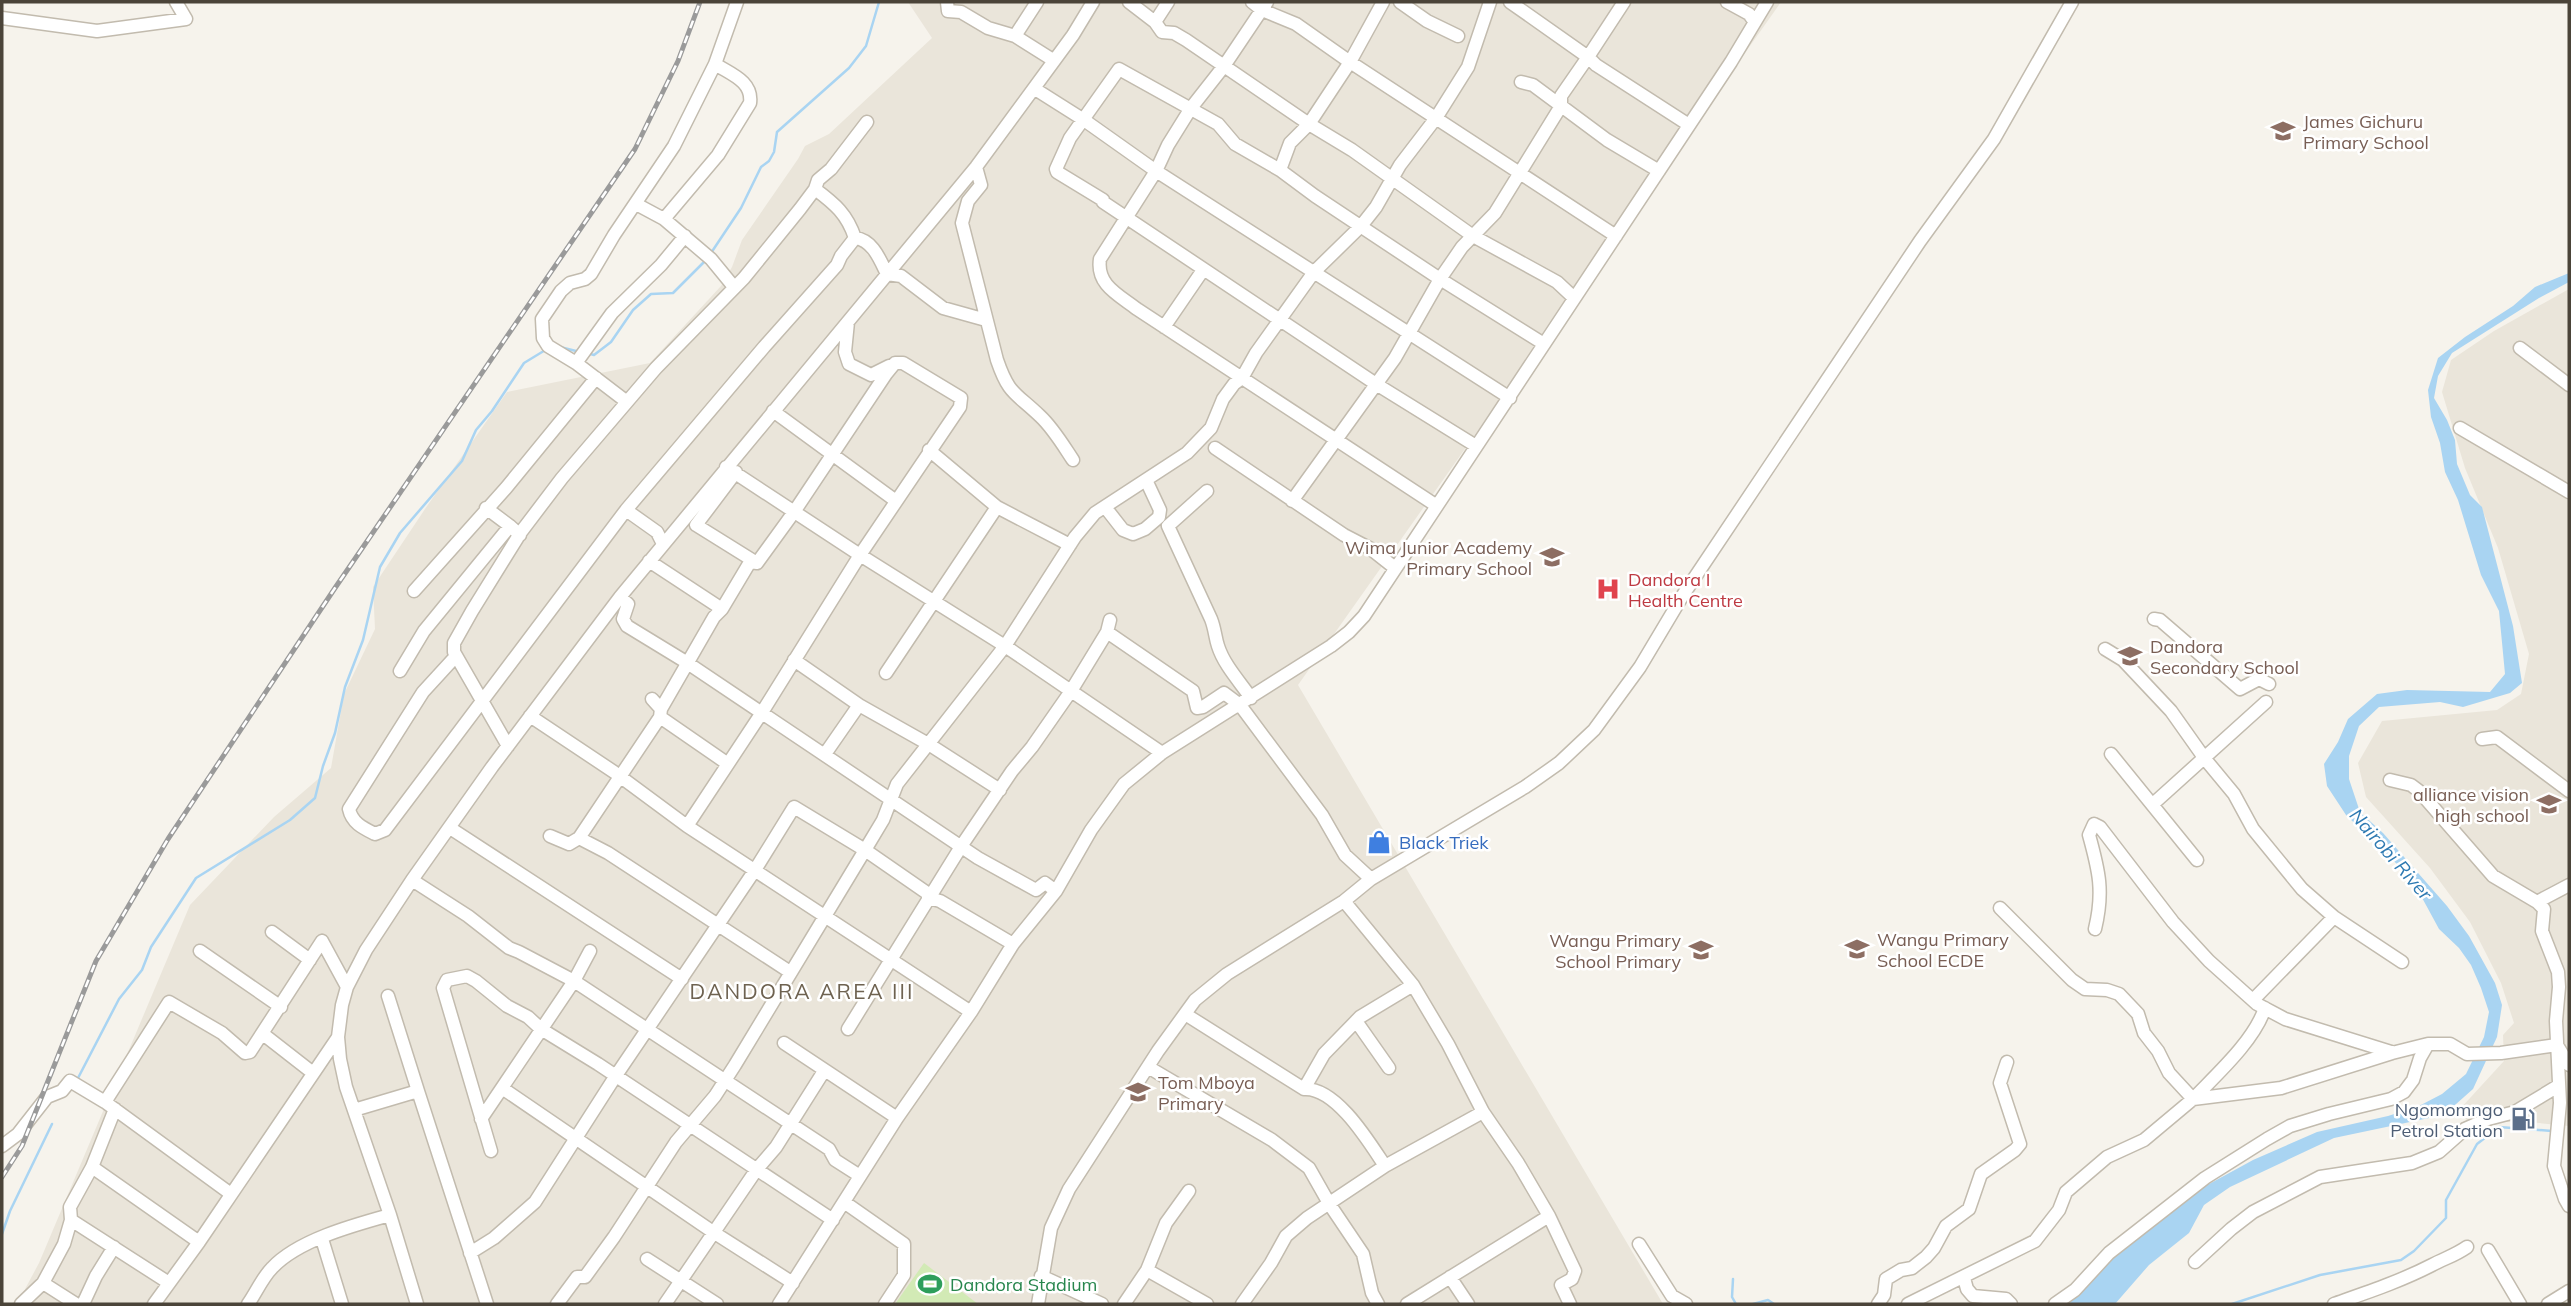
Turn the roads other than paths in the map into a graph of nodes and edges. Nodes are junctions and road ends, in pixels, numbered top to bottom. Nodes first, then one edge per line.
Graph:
1 (176, 2) edge
2 (737, 2) edge
3 (947, 2) edge
4 (1037, 2) edge
5 (1093, 2) edge
6 (1129, 2) edge
7 (1168, 2) edge
8 (1383, 2) edge
9 (1400, 2) edge
10 (1490, 2) edge
11 (1510, 2) edge
12 (1624, 2) edge
13 (1727, 2) edge
14 (1767, 2) edge
15 (2072, 2) edge
16 (1260, 4) edge
17 (964, 7) edge
18 (2, 18) edge
19 (1155, 22) junction
20 (1754, 22) junction
21 (1015, 36) junction
22 (1458, 36) dead end
23 (1588, 57) junction
24 (1053, 60) junction
25 (1350, 62) junction
26 (715, 64) junction
27 (1224, 66) junction
28 (1521, 82) dead end
29 (1035, 89) junction
30 (1561, 106) junction
31 (1191, 108) junction
32 (1436, 118) junction
33 (1084, 120) junction
34 (867, 122) dead end
35 (1308, 124) junction
36 (1689, 125) junction
37 (976, 167) junction
38 (1280, 170) junction
39 (1659, 170) junction
40 (1156, 171) junction
41 (1519, 172) junction
42 (1392, 179) junction
43 (815, 189) junction
44 (636, 204) junction
45 (1125, 217) junction
46 (664, 219) junction
47 (1361, 226) junction
48 (685, 236) junction
49 (1473, 236) junction
50 (1616, 236) junction
51 (855, 238) junction
52 (1203, 270) junction
53 (1314, 272) junction
54 (887, 274) junction
55 (1440, 279) junction
56 (734, 287) junction
57 (1573, 297) junction
58 (1280, 319) junction
59 (986, 320) junction
60 (848, 322) junction
61 (1164, 327) junction
62 (1408, 334) junction
63 (1544, 344) junction
64 (2520, 348) dead end
65 (576, 363) junction
66 (895, 363) junction
67 (596, 378) junction
68 (1242, 378) junction
69 (1376, 384) junction
70 (2569, 385) edge
71 (1510, 398) junction
72 (627, 402) junction
73 (773, 411) junction
74 (2460, 428) dead end
75 (1336, 440) junction
76 (1476, 446) junction
77 (1215, 448) dead end
78 (929, 450) junction
79 (831, 453) junction
80 (1073, 460) dead end
81 (731, 469) junction
82 (1146, 480) junction
83 (1207, 491) dead end
84 (2569, 492) edge
85 (896, 501) junction
86 (1292, 501) junction
87 (1437, 506) junction
88 (997, 507) junction
89 (1105, 507) junction
90 (486, 508) junction
91 (626, 510) junction
92 (794, 512) junction
93 (510, 526) junction
94 (520, 535) junction
95 (663, 544) junction
96 (1070, 545) junction
97 (860, 555) junction
98 (649, 561) junction
99 (757, 563) junction
100 (1395, 568) junction
101 (414, 591) dead end
102 (620, 597) junction
103 (934, 601) junction
104 (722, 609) junction
105 (2154, 620) dead end
106 (1005, 646) junction
107 (2105, 649) dead end
108 (456, 656) junction
109 (794, 660) junction
110 (686, 662) junction
111 (400, 671) dead end
112 (886, 673) dead end
113 (2269, 684) dead end
114 (1071, 691) junction
115 (1251, 698) junction
116 (482, 699) junction
117 (2266, 702) dead end
118 (859, 705) junction
119 (1240, 705) junction
120 (658, 708) junction
121 (761, 714) junction
122 (530, 716) junction
123 (2482, 739) dead end
124 (930, 744) junction
125 (508, 746) junction
126 (1162, 753) junction
127 (825, 754) junction
128 (2111, 754) dead end
129 (2205, 759) junction
130 (728, 764) junction
131 (620, 778) junction
132 (2390, 780) dead end
133 (1000, 790) junction
134 (2569, 791) edge
135 (891, 799) junction
136 (2153, 804) junction
137 (687, 826) junction
138 (450, 828) junction
139 (550, 836) dead end
140 (579, 838) junction
141 (962, 845) junction
142 (865, 850) junction
143 (2197, 860) dead end
144 (755, 870) junction
145 (1371, 879) junction
146 (412, 880) junction
147 (2569, 885) edge
148 (1056, 891) junction
149 (929, 896) junction
150 (1344, 901) junction
151 (2537, 902) junction
152 (2000, 908) dead end
153 (824, 916) junction
154 (2334, 917) junction
155 (718, 925) junction
156 (2095, 929) dead end
157 (272, 932) dead end
158 (1013, 944) junction
159 (200, 951) dead end
160 (590, 951) dead end
161 (310, 960) junction
162 (891, 960) junction
163 (2402, 962) dead end
164 (790, 972) junction
165 (682, 979) junction
166 (573, 981) junction
167 (1413, 985) junction
168 (347, 987) junction
169 (2564, 987) edge
170 (388, 996) dead end
171 (2253, 1000) junction
172 (281, 1007) junction
173 (2265, 1008) junction
174 (971, 1012) junction
175 (1185, 1014) junction
176 (1356, 1021) junction
177 (541, 1029) junction
178 (848, 1029) dead end
179 (648, 1030) junction
180 (263, 1034) junction
181 (338, 1037) junction
182 (784, 1043) dead end
183 (2428, 1044) junction
184 (2557, 1045) junction
185 (2392, 1053) junction
186 (2007, 1062) dead end
187 (2569, 1065) edge
188 (1148, 1067) junction
189 (1389, 1068) dead end
190 (824, 1071) junction
191 (313, 1073) junction
192 (615, 1077) junction
193 (725, 1081) junction
194 (2558, 1086) junction
195 (502, 1088) junction
196 (1304, 1089) junction
197 (418, 1091) junction
198 (2193, 1099) junction
199 (110, 1105) junction
200 (354, 1110) junction
201 (1483, 1112) junction
202 (897, 1118) junction
203 (481, 1119) junction
204 (791, 1124) junction
205 (690, 1126) junction
206 (576, 1139) junction
207 (2, 1146) edge
208 (491, 1151) dead end
209 (1385, 1166) junction
210 (92, 1167) junction
211 (757, 1169) junction
212 (860, 1176) junction
213 (646, 1186) junction
214 (1189, 1191) dead end
215 (231, 1194) junction
216 (844, 1202) junction
217 (1330, 1205) junction
218 (2569, 1206) edge
219 (390, 1215) junction
220 (1549, 1216) junction
221 (71, 1220) junction
222 (833, 1220) junction
223 (713, 1232) junction
224 (322, 1239) junction
225 (199, 1242) junction
226 (1639, 1244) dead end
227 (114, 1247) junction
228 (2467, 1247) dead end
229 (2488, 1250) dead end
230 (470, 1253) junction
231 (647, 1259) dead end
232 (2194, 1262) dead end
233 (1147, 1270) junction
234 (1041, 1276) junction
235 (1450, 1277) junction
236 (1964, 1278) junction
237 (680, 1281) junction
238 (43, 1283) junction
239 (169, 1283) junction
240 (793, 1283) junction
241 (2569, 1291) edge
242 (21, 1304) edge
243 (76, 1304) edge
244 (83, 1304) edge
245 (154, 1304) edge
246 (248, 1304) edge
247 (342, 1304) edge
248 (417, 1304) edge
249 (487, 1304) edge
250 (557, 1304) edge
251 (665, 1304) edge
252 (718, 1304) edge
253 (779, 1304) edge
254 (885, 1304) edge
255 (1038, 1304) edge
256 (1102, 1304) edge
257 (1124, 1304) edge
258 (1207, 1304) edge
259 (1242, 1304) edge
260 (1378, 1304) edge
261 (1407, 1304) edge
262 (1468, 1304) edge
263 (1570, 1304) edge
264 (1686, 1304) edge
265 (1878, 1304) edge
266 (1908, 1304) edge
267 (2011, 1304) edge
268 (2055, 1304) edge
269 (2334, 1304) edge
270 (2520, 1304) edge
271 (2548, 1304) edge

1 - 18 street
2 - 26 street
3 - 17 street
4 - 21 street
5 - 24 street
6 - 19 street
7 - 19 street
8 - 25 street
9 - 22 street
10 - 32 street
11 - 23 street
12 - 23 street
13 - 20 street
14 - 20 street
15 - 145 street
16 - 25 street
16 - 27 street
17 - 21 street
19 - 27 street
20 - 36 street
21 - 24 street
23 - 30 street
23 - 36 street
24 - 29 street
25 - 32 street
25 - 35 street
26 - 44 street
26 - 46 street
27 - 31 street
27 - 35 street
28 - 30 street
29 - 33 street
29 - 37 street
30 - 39 street
30 - 41 street
31 - 33 street
31 - 38 street
31 - 40 street
32 - 41 street
32 - 42 street
33 - 40 street
33 - 45 street
34 - 43 street
35 - 38 street
35 - 42 street
36 - 39 street
37 - 54 street
37 - 59 street
38 - 47 street
39 - 50 street
40 - 45 street
40 - 53 street
41 - 49 street
41 - 50 street
42 - 47 street
42 - 49 street
43 - 51 street
43 - 56 street
44 - 46 street
44 - 65 street
45 - 52 street
45 - 61 street
46 - 48 street
47 - 53 street
47 - 55 street
48 - 56 street
48 - 65 street
49 - 55 street
49 - 57 street
50 - 57 street
51 - 54 street
51 - 91 street
52 - 58 street
52 - 61 street
53 - 58 street
53 - 62 street
54 - 59 street
54 - 60 street
55 - 62 street
55 - 63 street
56 - 72 street
57 - 63 street
58 - 68 street
58 - 69 street
59 - 80 street
60 - 66 street
60 - 73 street
61 - 68 street
62 - 69 street
62 - 71 street
63 - 71 street
64 - 70 street
65 - 67 street
66 - 78 street
66 - 79 street
67 - 72 street
67 - 90 street
68 - 75 street
68 - 82 street
69 - 75 street
69 - 76 street
71 - 76 street
72 - 94 street
73 - 79 street
73 - 81 street
74 - 84 street
75 - 86 street
75 - 87 street
76 - 87 street
77 - 86 street
78 - 85 street
78 - 88 street
79 - 85 street
79 - 92 street
81 - 92 street
81 - 95 street
81 - 99 street
82 - 89 street
82 - 89 street
83 - 115 street
85 - 97 street
86 - 100 street
87 - 100 street
88 - 96 street
88 - 103 street
89 - 96 street
90 - 93 street
90 - 101 street
91 - 95 street
91 - 116 street
92 - 97 street
92 - 99 street
93 - 94 street
93 - 111 street
94 - 108 street
95 - 98 street
96 - 106 street
97 - 103 street
97 - 109 street
98 - 102 street
98 - 104 street
99 - 104 street
100 - 115 street
102 - 110 street
102 - 122 street
103 - 106 street
103 - 112 street
104 - 110 street
105 - 113 street
106 - 114 street
106 - 124 street
107 - 129 street
108 - 116 street
108 - 116 street
109 - 118 street
109 - 121 street
110 - 120 street
110 - 121 street
114 - 119 street
114 - 126 street
114 - 133 street
115 - 119 street
116 - 125 street
117 - 129 street
118 - 124 street
118 - 127 street
119 - 126 street
119 - 145 street
120 - 130 street
120 - 131 street
121 - 127 street
121 - 130 street
122 - 125 street
122 - 131 street
123 - 134 street
124 - 133 street
124 - 135 street
125 - 138 street
126 - 148 street
127 - 135 street
128 - 136 street
129 - 136 street
129 - 154 street
130 - 137 street
131 - 137 street
131 - 140 street
132 - 151 street
133 - 141 street
135 - 141 street
135 - 142 street
136 - 143 street
137 - 144 street
138 - 146 street
138 - 165 street
139 - 140 street
140 - 155 street
141 - 148 street
141 - 149 street
142 - 144 street
142 - 149 street
142 - 153 street
144 - 153 street
144 - 155 street
145 - 150 street
146 - 166 street
146 - 168 street
147 - 151 street
148 - 158 street
149 - 158 street
149 - 162 street
150 - 167 street
150 - 175 street
151 - 169 street
152 - 198 street
153 - 162 street
153 - 164 street
154 - 163 street
154 - 171 street
155 - 164 street
155 - 165 street
156 - 171 street
157 - 161 street
158 - 174 street
159 - 172 street
160 - 166 street
161 - 168 street
161 - 172 street
162 - 174 street
162 - 178 street
164 - 193 street
165 - 179 street
166 - 177 street
166 - 179 street
167 - 176 street
167 - 201 street
168 - 181 street
169 - 184 street
170 - 197 street
171 - 173 street
172 - 180 street
173 - 185 street
173 - 198 street
174 - 202 street
175 - 188 street
175 - 196 street
176 - 189 street
176 - 196 street
177 - 192 street
177 - 195 street
177 - 203 street
179 - 192 street
179 - 193 street
180 - 191 street
180 - 199 street
181 - 191 street
181 - 200 street
182 - 190 street
183 - 184 street
183 - 185 street
183 - 268 street
184 - 187 street
184 - 194 street
185 - 198 street
186 - 265 street
188 - 217 street
188 - 234 street
190 - 202 street
190 - 204 street
191 - 215 street
192 - 205 street
192 - 206 street
193 - 204 street
193 - 205 street
194 - 218 street
194 - 232 street
195 - 203 street
195 - 206 street
196 - 209 street
197 - 200 street
197 - 230 street
198 - 236 street
199 - 207 street
199 - 210 street
199 - 215 street
200 - 219 street
201 - 209 street
201 - 220 street
202 - 212 street
203 - 208 street
204 - 211 street
204 - 212 street
205 - 211 street
205 - 213 street
206 - 213 street
206 - 230 street
209 - 217 street
210 - 221 street
210 - 225 street
211 - 222 street
211 - 223 street
212 - 216 street
213 - 223 street
213 - 250 street
214 - 233 street
215 - 225 street
216 - 222 street
216 - 254 street
217 - 259 street
217 - 260 street
219 - 224 street
219 - 248 street
220 - 235 street
220 - 263 street
221 - 227 street
221 - 238 street
222 - 240 street
223 - 237 street
223 - 240 street
224 - 246 street
224 - 247 street
225 - 239 street
226 - 264 street
227 - 239 street
227 - 244 street
228 - 269 street
229 - 270 street
230 - 249 street
231 - 237 street
233 - 257 street
233 - 258 street
234 - 255 street
234 - 256 street
235 - 261 street
235 - 262 street
236 - 266 street
236 - 267 street
237 - 251 street
237 - 252 street
238 - 242 street
238 - 243 street
239 - 245 street
240 - 253 street
241 - 271 street

